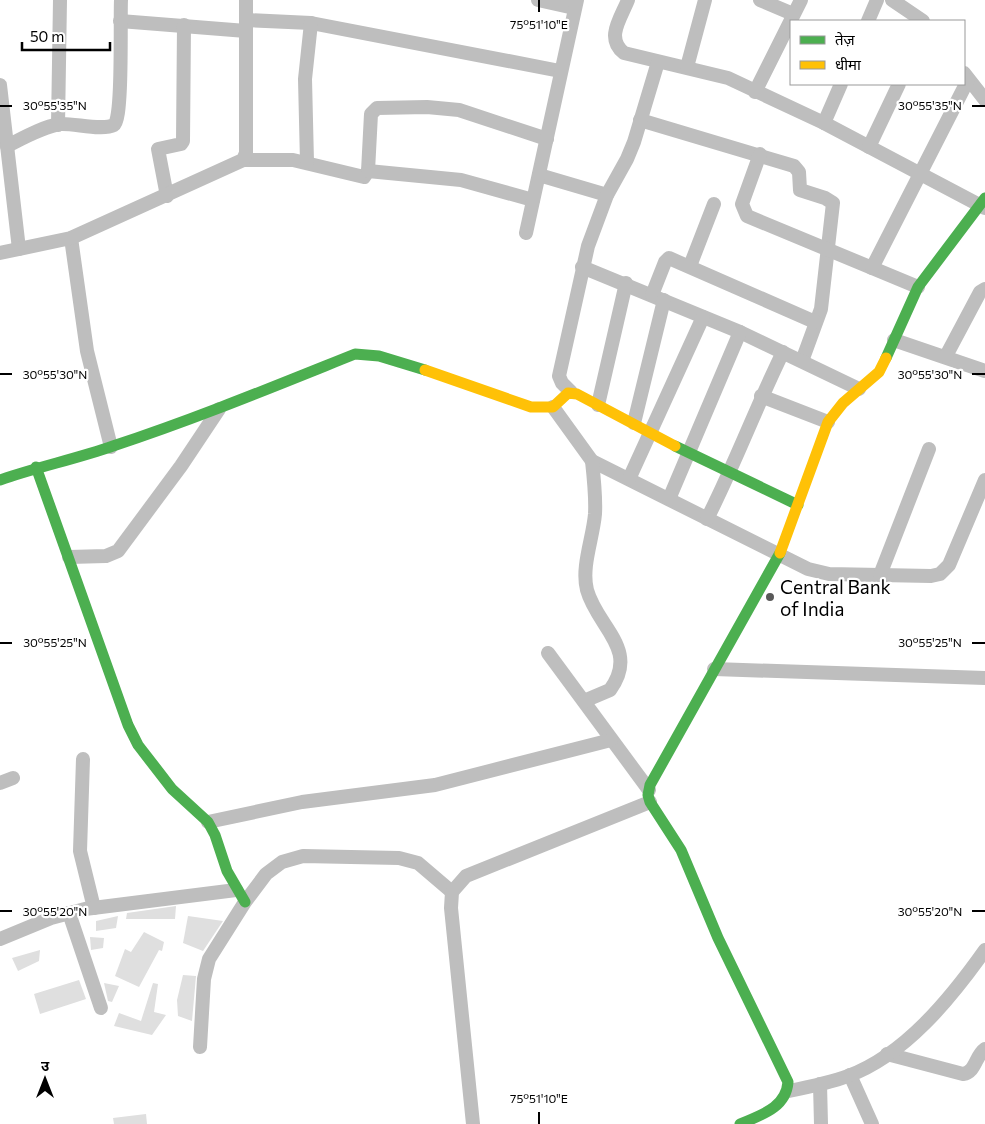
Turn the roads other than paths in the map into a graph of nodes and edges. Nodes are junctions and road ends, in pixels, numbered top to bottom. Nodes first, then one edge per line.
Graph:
1 (60, 0) edge
2 (121, 0) edge
3 (246, 0) edge
4 (538, 0) edge
5 (628, 0) edge
6 (704, 0) edge
7 (760, 0) edge
8 (801, 0) edge
9 (877, 0) edge
10 (892, 0) edge
11 (576, 4) edge
12 (793, 14) junction
13 (790, 20) edge
14 (790, 20) edge
15 (868, 20) edge
16 (922, 20) edge
17 (120, 21) junction
18 (311, 23) junction
19 (184, 25) junction
20 (246, 26) junction
21 (658, 62) junction
22 (687, 67) junction
23 (560, 71) junction
24 (966, 76) edge
25 (0, 84) edge
26 (841, 85) edge
27 (898, 85) edge
28 (962, 85) edge
29 (756, 92) junction
30 (985, 100) edge
31 (640, 120) junction
32 (824, 123) junction
33 (58, 125) junction
34 (547, 139) junction
35 (7, 146) junction
36 (870, 147) junction
37 (760, 154) junction
38 (243, 160) junction
39 (307, 162) junction
40 (368, 171) junction
41 (539, 175) junction
42 (921, 175) junction
43 (607, 195) junction
44 (167, 196) junction
45 (533, 200) junction
46 (714, 204) dead end
47 (983, 204) edge
48 (526, 233) dead end
49 (71, 238) junction
50 (826, 248) junction
51 (19, 249) junction
52 (0, 253) edge
53 (690, 266) junction
54 (582, 267) junction
55 (872, 268) junction
56 (626, 283) junction
57 (918, 287) junction
58 (985, 288) edge
59 (658, 298) junction
60 (703, 317) junction
61 (815, 322) junction
62 (740, 332) junction
63 (894, 340) junction
64 (783, 352) junction
65 (946, 356) junction
66 (802, 361) junction
67 (985, 371) edge
68 (859, 390) junction
69 (571, 392) junction
70 (761, 396) junction
71 (598, 405) junction
72 (553, 407) junction
73 (219, 409) junction
74 (828, 422) junction
75 (634, 423) junction
76 (651, 432) junction
77 (111, 447) junction
78 (929, 449) dead end
79 (690, 453) junction
80 (592, 461) junction
81 (36, 467) junction
82 (730, 473) junction
83 (629, 479) junction
84 (0, 480) edge
85 (985, 480) edge
86 (669, 499) junction
87 (798, 505) junction
88 (708, 519) junction
89 (779, 555) junction
90 (69, 558) junction
91 (880, 575) junction
92 (548, 653) dead end
93 (714, 669) junction
94 (985, 678) edge
95 (584, 700) junction
96 (611, 740) junction
97 (83, 759) dead end
98 (649, 796) junction
99 (208, 822) junction
100 (236, 890) junction
101 (452, 892) junction
102 (245, 902) junction
103 (94, 908) junction
104 (69, 913) junction
105 (0, 939) edge
106 (984, 954) edge
107 (101, 1008) dead end
108 (200, 1047) dead end
109 (985, 1049) edge
110 (888, 1054) junction
111 (850, 1075) junction
112 (820, 1084) junction
113 (789, 1091) junction
114 (473, 1124) edge
115 (740, 1124) edge
116 (821, 1124) edge
117 (872, 1124) edge

1 - 33 street
2 - 17 street
3 - 20 street
4 - 11 street
5 - 21 street
6 - 22 street
7 - 12 street
8 - 12 street
9 - 15 street
10 - 16 street
11 - 23 street
12 - 13 street
14 - 29 street
17 - 19 street
17 - 33 street
18 - 20 street
18 - 23 street
18 - 39 street
19 - 20 street
19 - 44 street
20 - 38 street
21 - 22 street
21 - 31 street
22 - 29 street
23 - 34 street
24 - 30 street
25 - 35 street
26 - 32 street
27 - 36 street
28 - 42 street
29 - 32 street
31 - 37 street
31 - 43 street
32 - 36 street
33 - 35 street
34 - 40 street
34 - 41 street
35 - 51 street
36 - 42 street
37 - 50 street
37 - 50 street
38 - 39 street
38 - 44 street
39 - 40 street
40 - 45 street
41 - 43 street
41 - 45 street
42 - 47 street
42 - 55 street
43 - 54 street
44 - 49 street
45 - 48 street
46 - 53 street
47 - 57 street
49 - 51 street
49 - 77 street
50 - 55 street
50 - 61 street
51 - 52 street
53 - 59 street
53 - 61 street
54 - 56 street
54 - 69 street
55 - 57 street
56 - 59 street
56 - 71 street
57 - 63 street
58 - 65 street
59 - 60 street
59 - 75 street
60 - 62 street
60 - 76 street
61 - 66 street
62 - 64 street
62 - 79 street
63 - 65 street
63 - 68 street
64 - 66 street
64 - 70 street
65 - 67 street
66 - 68 street
68 - 74 street
69 - 71 street
69 - 72 street
70 - 74 street
70 - 82 street
71 - 75 street
72 - 73 street
72 - 80 street
73 - 77 street
73 - 90 street
74 - 87 street
75 - 76 street
76 - 79 street
76 - 83 street
77 - 81 street
78 - 91 street
79 - 82 street
79 - 86 street
80 - 83 street
80 - 95 street
81 - 84 street
81 - 90 street
82 - 87 street
82 - 88 street
83 - 86 street
85 - 91 street
86 - 88 street
87 - 89 street
88 - 89 street
89 - 91 street
89 - 93 street
90 - 99 street
92 - 95 street
93 - 94 street
93 - 98 street
95 - 96 street
96 - 98 street
96 - 99 street
97 - 103 street
98 - 101 street
98 - 113 street
99 - 100 street
100 - 102 street
100 - 103 street
101 - 102 street
101 - 114 street
102 - 108 street
103 - 104 street
104 - 105 street
104 - 107 street
106 - 110 street
109 - 110 street
110 - 111 street
111 - 112 street
111 - 117 street
112 - 113 street
112 - 116 street
113 - 115 street

